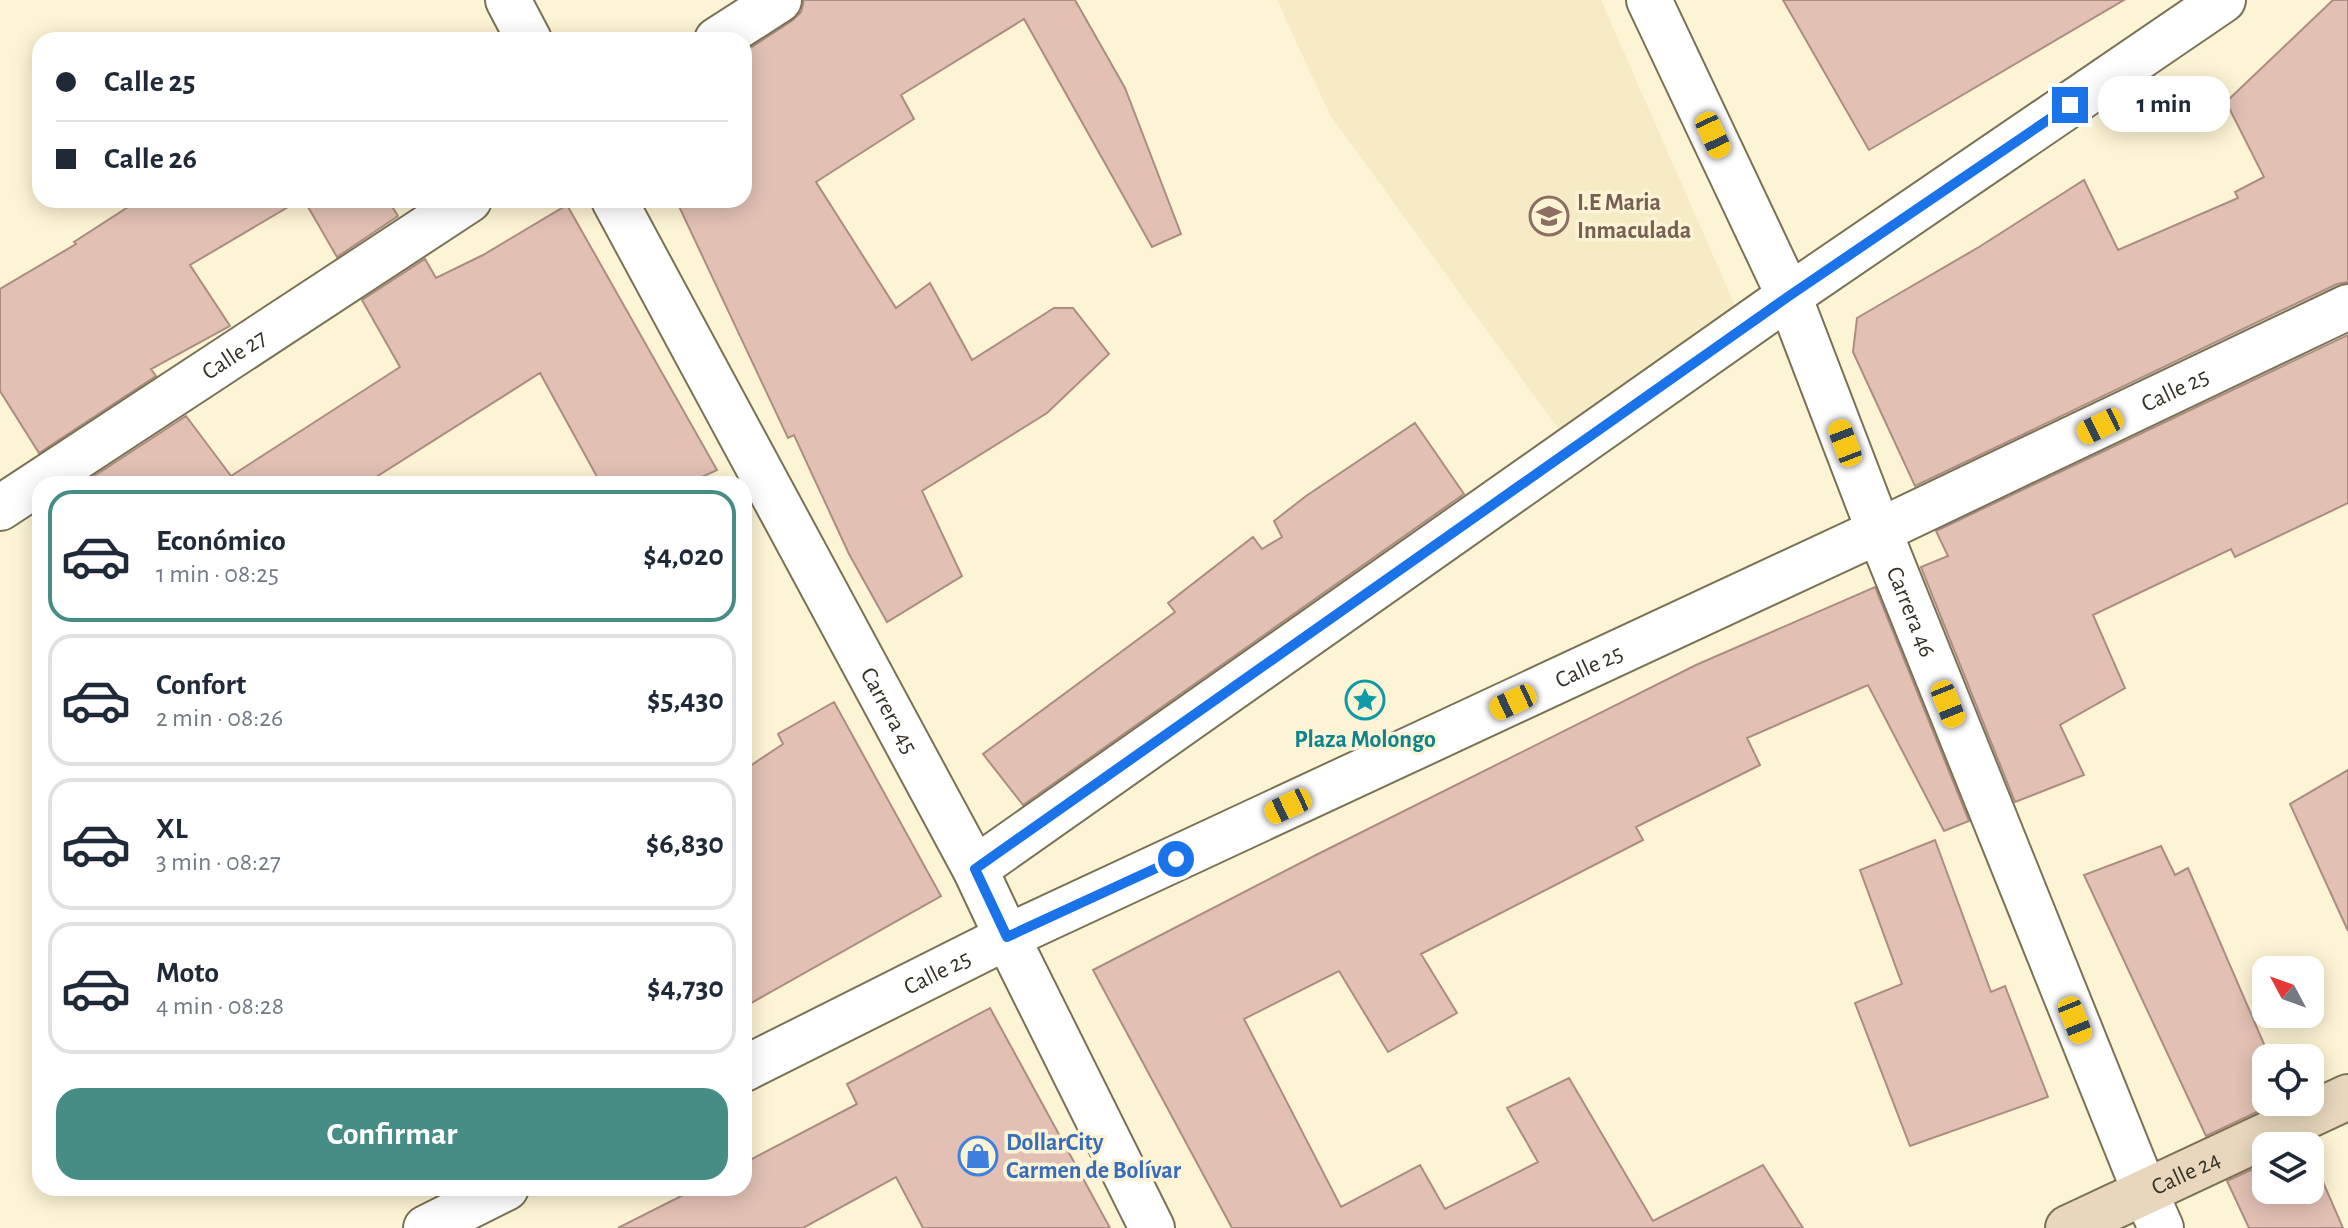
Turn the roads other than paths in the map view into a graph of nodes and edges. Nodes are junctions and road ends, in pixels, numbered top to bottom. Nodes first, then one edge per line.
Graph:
1 (508, 0) edge
2 (779, 0) edge
3 (1649, 0) edge
4 (2223, 0) edge
5 (525, 32) edge
6 (729, 32) edge
7 (457, 208) edge
8 (618, 208) edge
9 (1789, 296) junction
10 (2348, 307) edge
11 (49, 476) edge
12 (32, 487) edge
13 (0, 508) edge
14 (1879, 531) junction
15 (975, 869) junction
16 (1007, 937) junction
17 (752, 1065) edge
18 (2348, 1097) edge
19 (490, 1196) edge
20 (2153, 1210) edge
21 (426, 1228) edge
22 (1152, 1228) edge
23 (2068, 1228) edge

1 - 5 street
2 - 6 street
3 - 9 street, Carrera 46
4 - 9 street
7 - 11 street, Calle 27
8 - 15 street, Carrera 45
9 - 14 street, Carrera 46
9 - 15 street
10 - 14 street, Calle 25
12 - 13 street, Calle 27
14 - 16 street, Calle 25
14 - 20 street, Carrera 46
15 - 16 street, Carrera 45
16 - 17 street, Calle 25
16 - 22 street, Carrera 45
18 - 20 main road, Calle 24
19 - 21 street
20 - 23 main road, Calle 24

